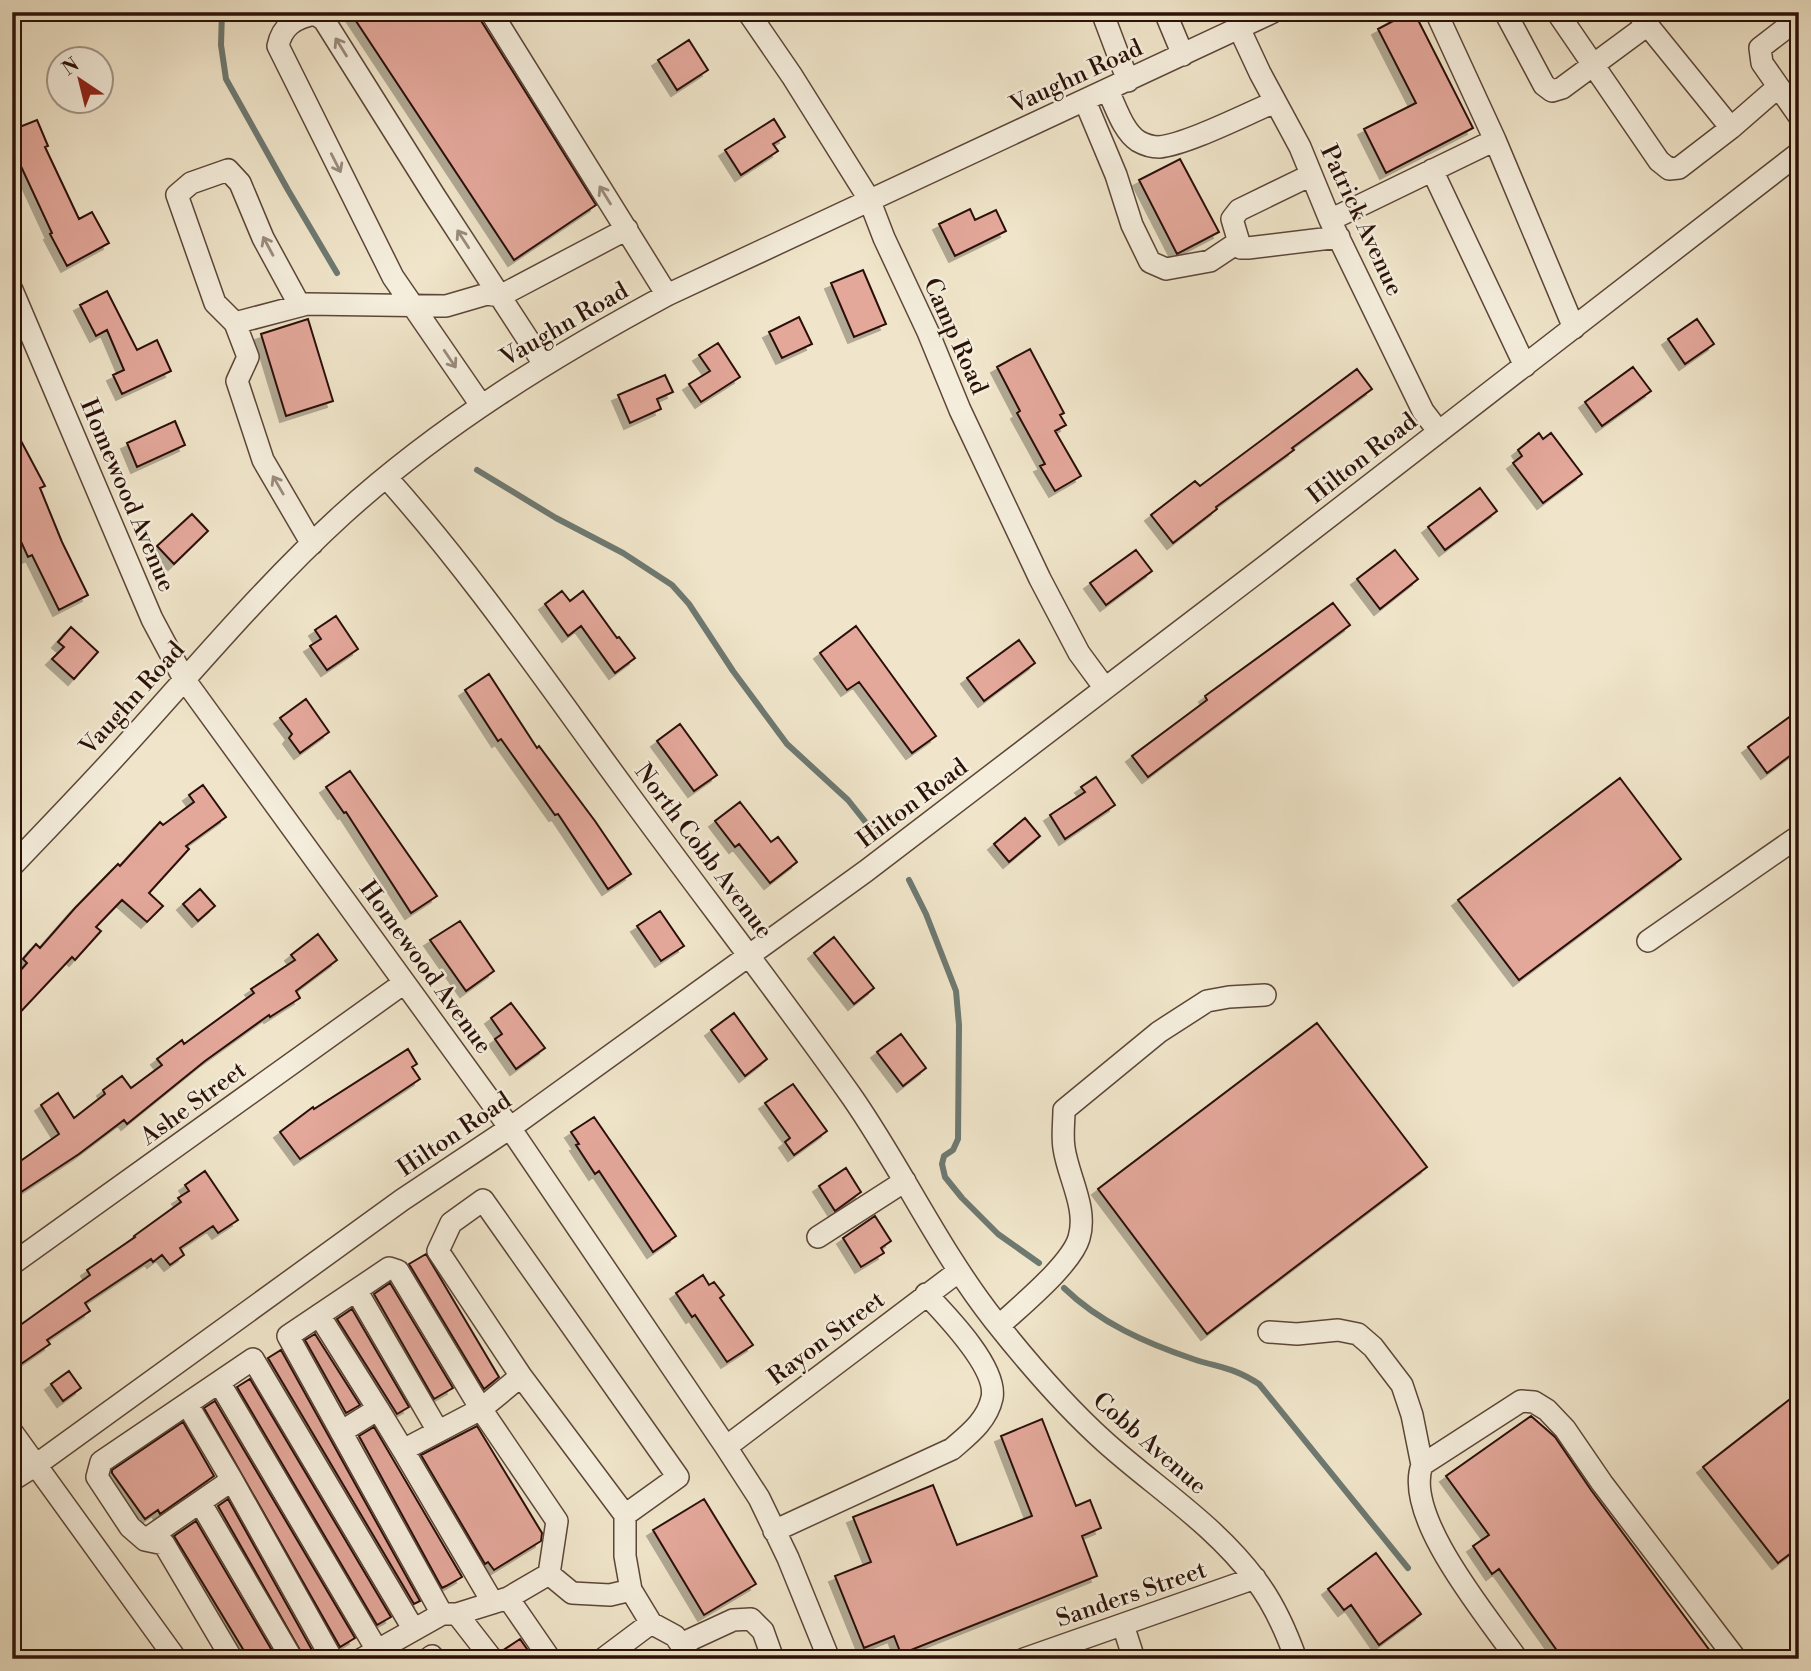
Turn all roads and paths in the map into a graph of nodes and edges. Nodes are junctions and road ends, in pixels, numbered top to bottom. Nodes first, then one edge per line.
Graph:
1 (491, 12) edge
2 (748, 12) edge
3 (1102, 12) edge
4 (1164, 12) edge
5 (1273, 12) edge
6 (1436, 12) edge
7 (1505, 12) edge
8 (1557, 12) edge
9 (315, 13) edge
10 (1799, 18) edge
11 (1642, 19) edge
12 (1238, 20) edge
13 (1183, 55) junction
14 (1593, 65) junction
15 (1128, 81) junction
16 (1108, 91) junction
17 (1791, 98) edge
18 (1085, 102) junction
19 (1275, 102) junction
20 (1731, 128) junction
21 (1495, 140) junction
22 (1799, 153) edge
23 (1432, 170) junction
24 (1311, 175) junction
25 (869, 199) junction
26 (627, 229) junction
27 (1334, 229) junction
28 (1234, 245) junction
29 (12, 290) edge
30 (667, 295) junction
31 (500, 296) junction
32 (413, 305) junction
33 (300, 306) junction
34 (235, 323) junction
35 (1574, 328) junction
36 (544, 364) junction
37 (1525, 366) junction
38 (481, 405) junction
39 (1439, 432) junction
40 (386, 477) junction
41 (313, 544) junction
42 (184, 679) junction
43 (1104, 687) junction
44 (1799, 836) edge
45 (12, 866) edge
46 (1648, 941) dead end
47 (750, 957) junction
48 (404, 983) junction
49 (1265, 995) dead end
50 (510, 1129) junction
51 (905, 1181) junction
52 (818, 1237) dead end
53 (12, 1264) edge
54 (959, 1272) junction
55 (356, 1290) junction
56 (926, 1294) junction
57 (319, 1315) junction
58 (999, 1326) junction
59 (1269, 1332) dead end
60 (521, 1376) junction
61 (219, 1382) junction
62 (187, 1404) junction
63 (378, 1409) junction
64 (481, 1409) junction
65 (438, 1431) junction
66 (12, 1432) edge
67 (341, 1432) junction
68 (726, 1447) junction
69 (403, 1450) junction
70 (36, 1465) junction
71 (1422, 1465) junction
72 (12, 1480) edge
73 (232, 1480) junction
74 (200, 1502) junction
75 (625, 1516) junction
76 (774, 1531) junction
77 (145, 1540) junction
78 (549, 1574) junction
79 (1255, 1578) junction
80 (631, 1590) junction
81 (501, 1601) junction
82 (450, 1614) junction
83 (651, 1623) junction
84 (1123, 1625) junction
85 (414, 1630) junction
86 (686, 1651) edge
87 (370, 1655) edge
88 (176, 1659) edge
89 (232, 1659) edge
90 (292, 1659) edge
91 (331, 1659) edge
92 (492, 1659) edge
93 (550, 1659) edge
94 (603, 1659) edge
95 (773, 1659) edge
96 (829, 1659) edge
97 (1024, 1659) edge
98 (1133, 1659) edge
99 (1296, 1659) edge
100 (1517, 1659) edge
101 (1735, 1659) edge

26 -> 1 street
2 - 25 street, Camp Road
3 - 15 street
4 - 13 street
5 - 12 street, Vaughn Road
6 - 21 street
7 - 14 street
8 - 14 street
31 -> 9 street
9 -> 32 street
10 - 17 street
11 - 14 street
11 - 20 street
12 - 13 street, Vaughn Road
12 - 19 street, Patrick Avenue
13 - 15 street, Vaughn Road
14 - 20 street
15 - 16 street, Vaughn Road
16 - 18 street, Vaughn Road
16 - 19 street
17 - 20 street
18 - 25 street, Vaughn Road
18 - 28 street
19 - 24 street, Patrick Avenue
21 - 23 street
21 - 35 street
22 - 35 street, Hilton Road
23 - 27 street
23 - 37 street
24 - 27 street, Patrick Avenue
24 - 28 street
25 - 30 street, Vaughn Road
25 - 43 street, Camp Road
26 - 30 street
26 - 31 street
27 - 28 street
27 - 39 street, Patrick Avenue
29 - 42 street, Homewood Avenue
30 - 36 street, Vaughn Road
31 - 32 street
31 - 36 street
32 - 33 street
32 -> 38 street
33 - 34 street
33 -> 34 street
41 -> 34 street
35 - 37 street, Hilton Road
36 - 38 street, Vaughn Road
37 - 39 street, Hilton Road
38 - 40 street, Vaughn Road
39 - 43 street, Hilton Road
40 - 41 street, Vaughn Road
40 - 47 street, North Cobb Avenue
41 - 42 street, Vaughn Road
42 - 45 street, Vaughn Road
42 - 48 street, Homewood Avenue
43 - 47 street, Hilton Road
44 - 46 street
47 - 50 street, Hilton Road
47 - 51 street, North Cobb Avenue
48 - 50 street, Homewood Avenue
48 - 53 street, Ashe Street
49 - 58 street
50 - 68 street, Homewood Avenue
50 - 70 street, Hilton Road
51 - 52 street
51 - 54 street, North Cobb Avenue
54 - 56 street, Rayon Street
54 - 58 street, Cobb Avenue
55 - 57 street
55 - 64 street
55 - 65 street
56 - 68 street, Rayon Street
56 - 76 street
57 - 63 street
57 - 67 street
58 - 79 street, Cobb Avenue
59 - 71 street
60 - 64 street
60 - 75 street
60 - 75 street
61 - 62 street
61 - 85 street
61 - 87 street
62 - 73 street
62 - 77 street
63 - 67 street
63 - 69 street
64 - 65 street
64 - 78 street
65 - 69 street
66 - 70 street
67 - 82 street
68 - 76 street, Homewood Avenue
69 - 81 street
70 - 72 street, Hilton Road
70 - 88 street
71 - 100 street
71 - 101 street
73 - 74 street
73 - 91 street
74 - 77 street
74 - 90 street
75 - 80 street
76 - 96 street, Homewood Avenue
77 - 89 street
78 - 80 street
78 - 81 street
79 - 84 street, Sanders Street
79 - 99 street, Cobb Avenue
80 - 83 street
81 - 82 street
81 - 93 street
82 - 85 street
82 - 92 street
83 - 86 street
83 - 94 street
84 - 97 street, Sanders Street
84 - 98 street
85 - 87 street
86 - 95 street

